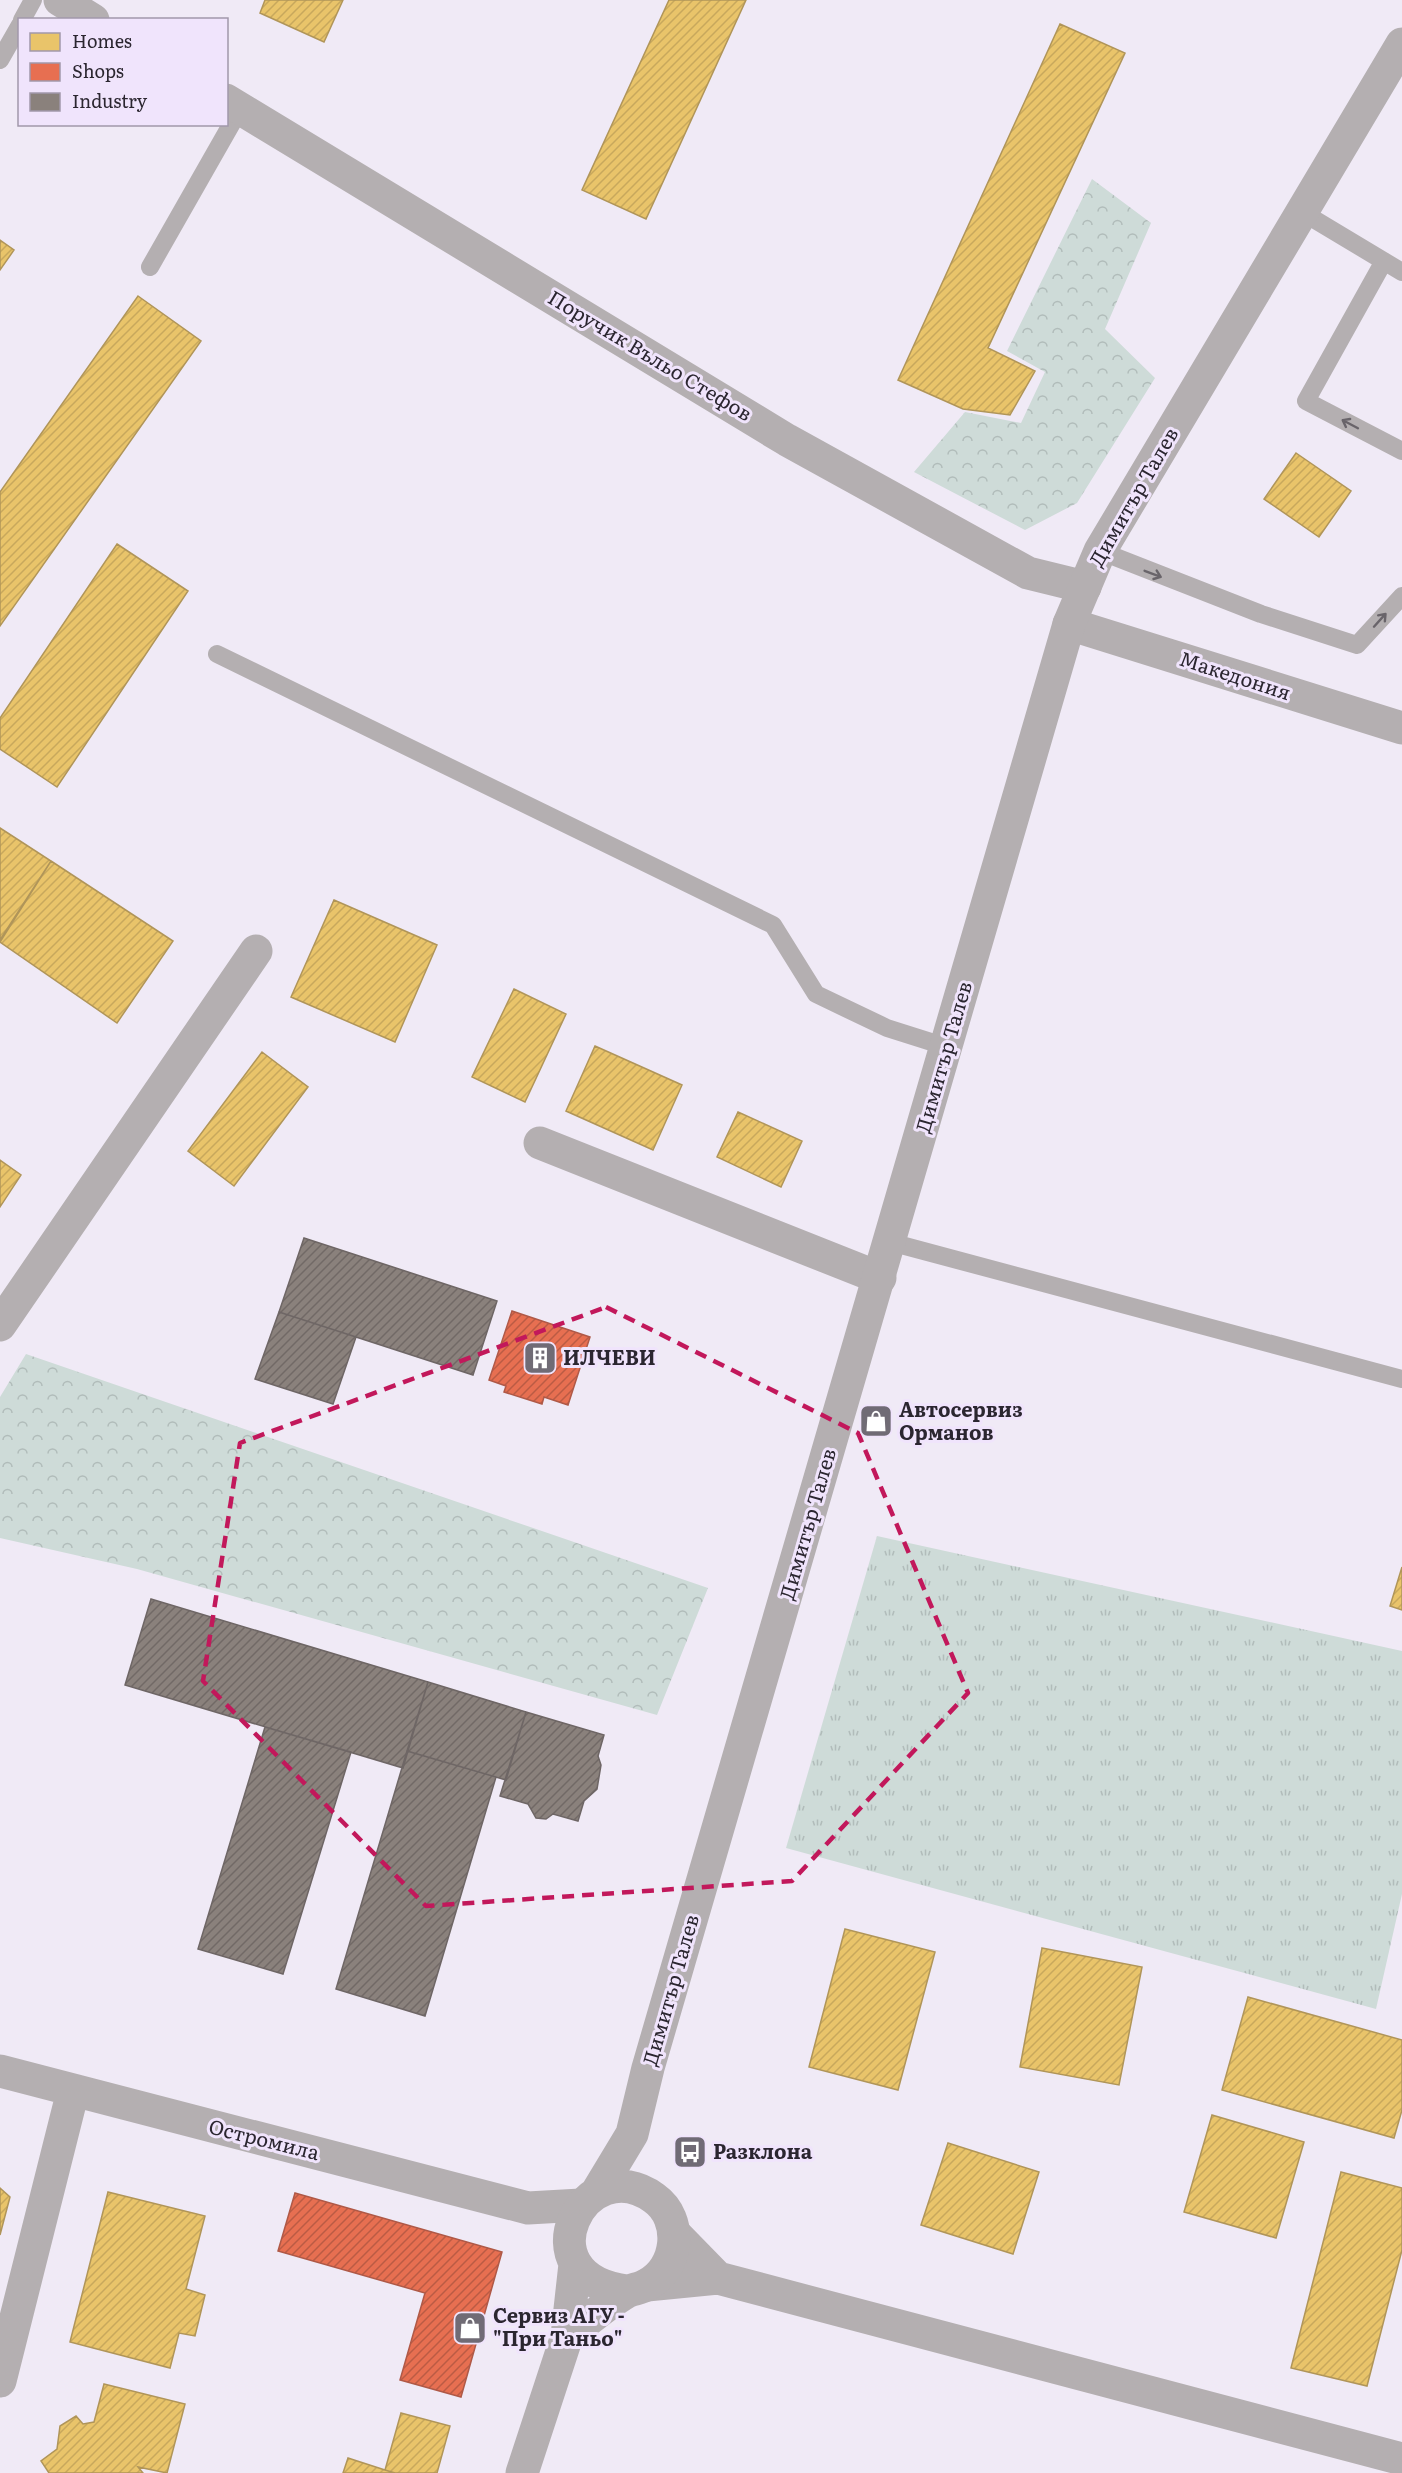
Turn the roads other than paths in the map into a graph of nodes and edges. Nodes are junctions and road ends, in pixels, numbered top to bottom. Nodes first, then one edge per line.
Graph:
1 (33, 0) edge
2 (60, 0) edge
3 (23, 18) edge
4 (90, 18) edge
5 (18, 28) edge
6 (1402, 44) edge
7 (0, 60) edge
8 (233, 105) edge
9 (222, 126) edge
10 (1302, 212) junction
11 (1384, 261) junction
12 (150, 267) dead end
13 (1402, 272) edge
14 (1402, 451) edge
15 (1100, 551) junction
16 (1085, 587) junction
17 (1402, 596) edge
18 (1069, 624) junction
19 (217, 654) dead end
20 (1402, 728) edge
21 (256, 951) dead end
22 (947, 1047) junction
23 (540, 1143) dead end
24 (890, 1242) junction
25 (880, 1278) junction
26 (0, 1325) edge
27 (1402, 1379) edge
28 (0, 2071) edge
29 (73, 2091) junction
30 (632, 2134) junction
31 (656, 2198) junction
32 (589, 2199) junction
33 (528, 2208) junction
34 (675, 2234) junction
35 (572, 2254) junction
36 (718, 2278) junction
37 (637, 2288) junction
38 (567, 2336) junction
39 (0, 2381) edge
40 (1402, 2459) edge
41 (522, 2473) edge

1 - 3 lane
2 - 4 street
5 - 7 lane
6 - 10 street, Димитър Талев
8 - 16 street, Поручик Въльо Стефов
9 - 12 lane
10 - 11 lane
10 - 15 street, Димитър Талев
11 - 13 lane
14 -> 11 lane
15 - 16 street, Димитър Талев
15 -> 17 lane
16 - 18 street, Димитър Талев
18 - 20 street, Македония
18 - 22 street, Димитър Талев
19 - 22 lane
21 - 26 street
22 - 24 street, Димитър Талев
23 - 25 street
24 - 25 street, Димитър Талев
24 - 27 lane
25 - 30 street, Димитър Талев
28 - 29 street, Остромила
29 - 33 street, Остромила
29 - 39 street
30 - 31 street
30 - 32 street, Димитър Талев
31 - 32 street
31 - 34 street
32 - 33 street, Остромила
32 - 35 street
33 - 35 street, Остромила
34 - 36 street
34 - 37 street
35 - 37 street
35 - 38 street
36 - 37 street
36 - 40 street
37 - 38 street
38 - 41 street

